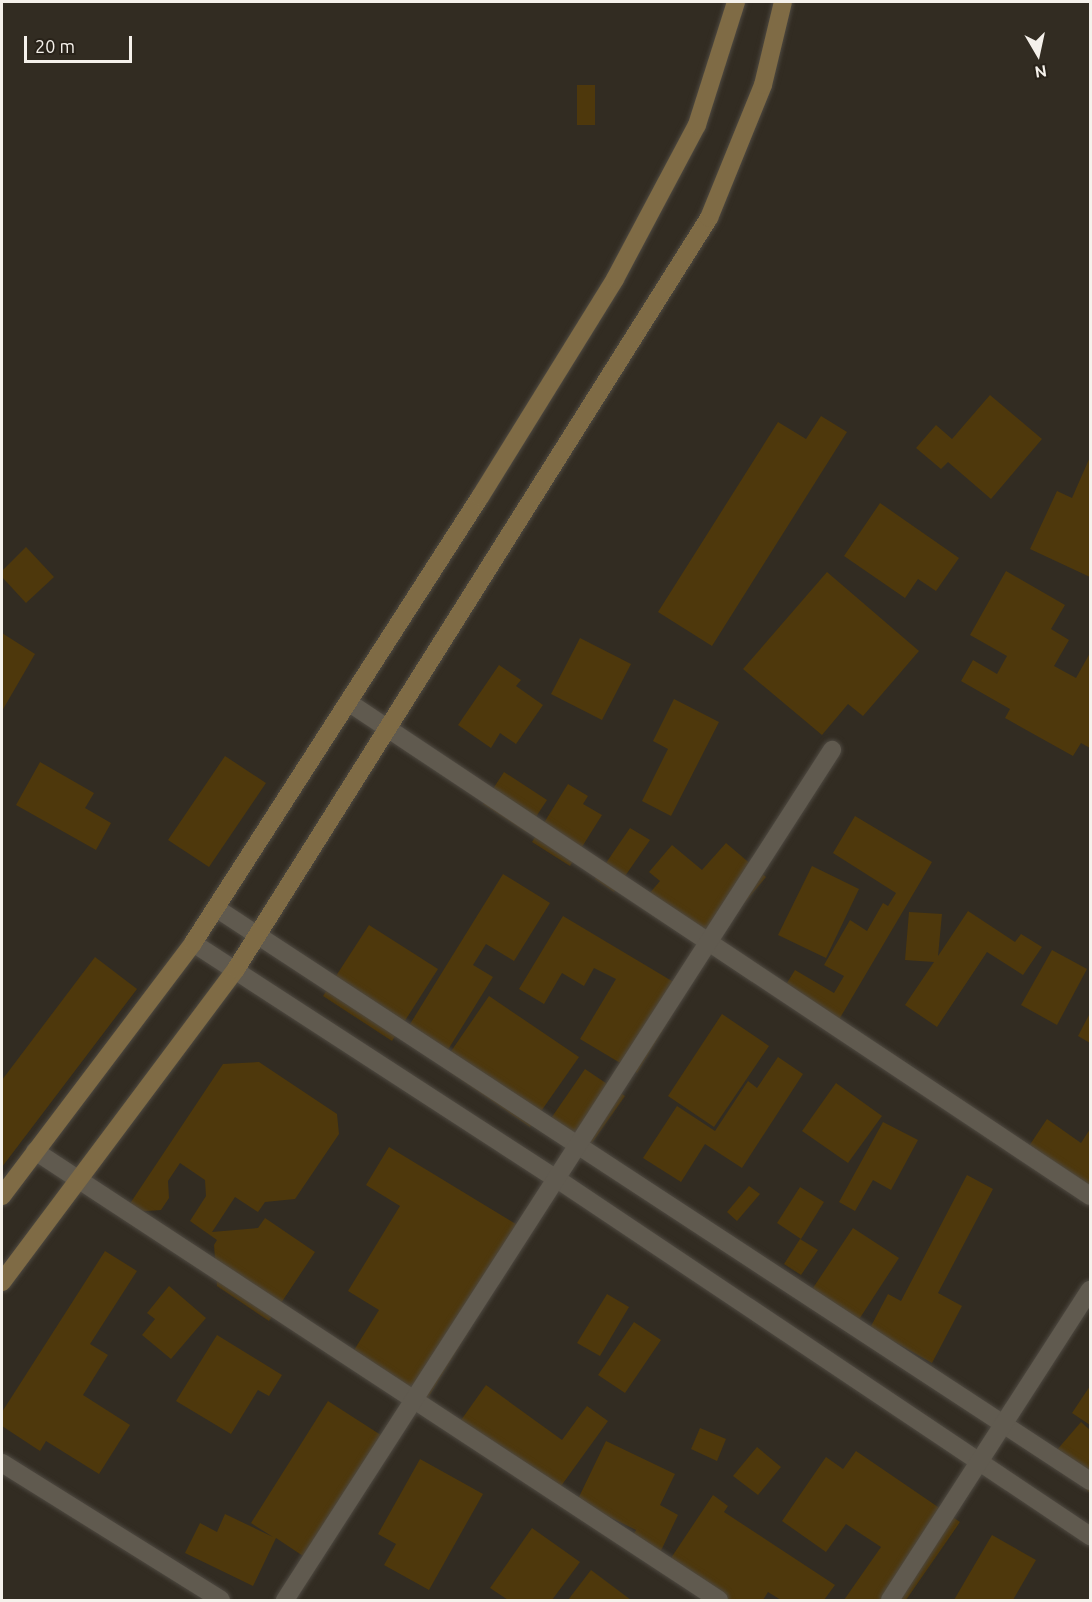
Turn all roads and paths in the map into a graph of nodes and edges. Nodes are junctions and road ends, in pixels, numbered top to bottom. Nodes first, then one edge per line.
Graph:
1 (736, 2) edge
2 (783, 2) edge
3 (348, 702) junction
4 (387, 729) junction
5 (832, 750) dead end
6 (216, 908) junction
7 (257, 936) junction
8 (710, 941) junction
9 (193, 943) junction
10 (236, 969) junction
11 (578, 1146) junction
12 (36, 1151) junction
13 (78, 1179) junction
14 (557, 1179) junction
15 (1090, 1196) edge
16 (2, 1197) edge
17 (2, 1282) edge
18 (1090, 1290) edge
19 (414, 1399) junction
20 (1004, 1425) junction
21 (980, 1462) junction
22 (2, 1463) edge
23 (1090, 1481) edge
24 (1090, 1536) edge
25 (221, 1600) edge
26 (285, 1600) edge
27 (719, 1600) edge
28 (890, 1600) edge

1 - 3 main road
2 - 4 main road
3 - 4 street
3 - 6 main road
4 - 7 main road
4 - 8 street
5 - 8 street
6 - 7 street
6 - 9 main road
7 - 10 main road
7 - 11 street
8 - 11 street
8 - 15 street
9 - 10 street
9 - 12 main road
10 - 13 main road
10 - 14 street
11 - 14 street
11 - 20 street
12 - 13 street
12 - 16 main road
13 - 17 main road
13 - 19 street
14 - 19 street
14 - 21 street
18 - 20 street
19 - 26 street
19 - 27 street
20 - 21 street
20 - 23 street
21 - 24 street
21 - 28 street
22 - 25 street

